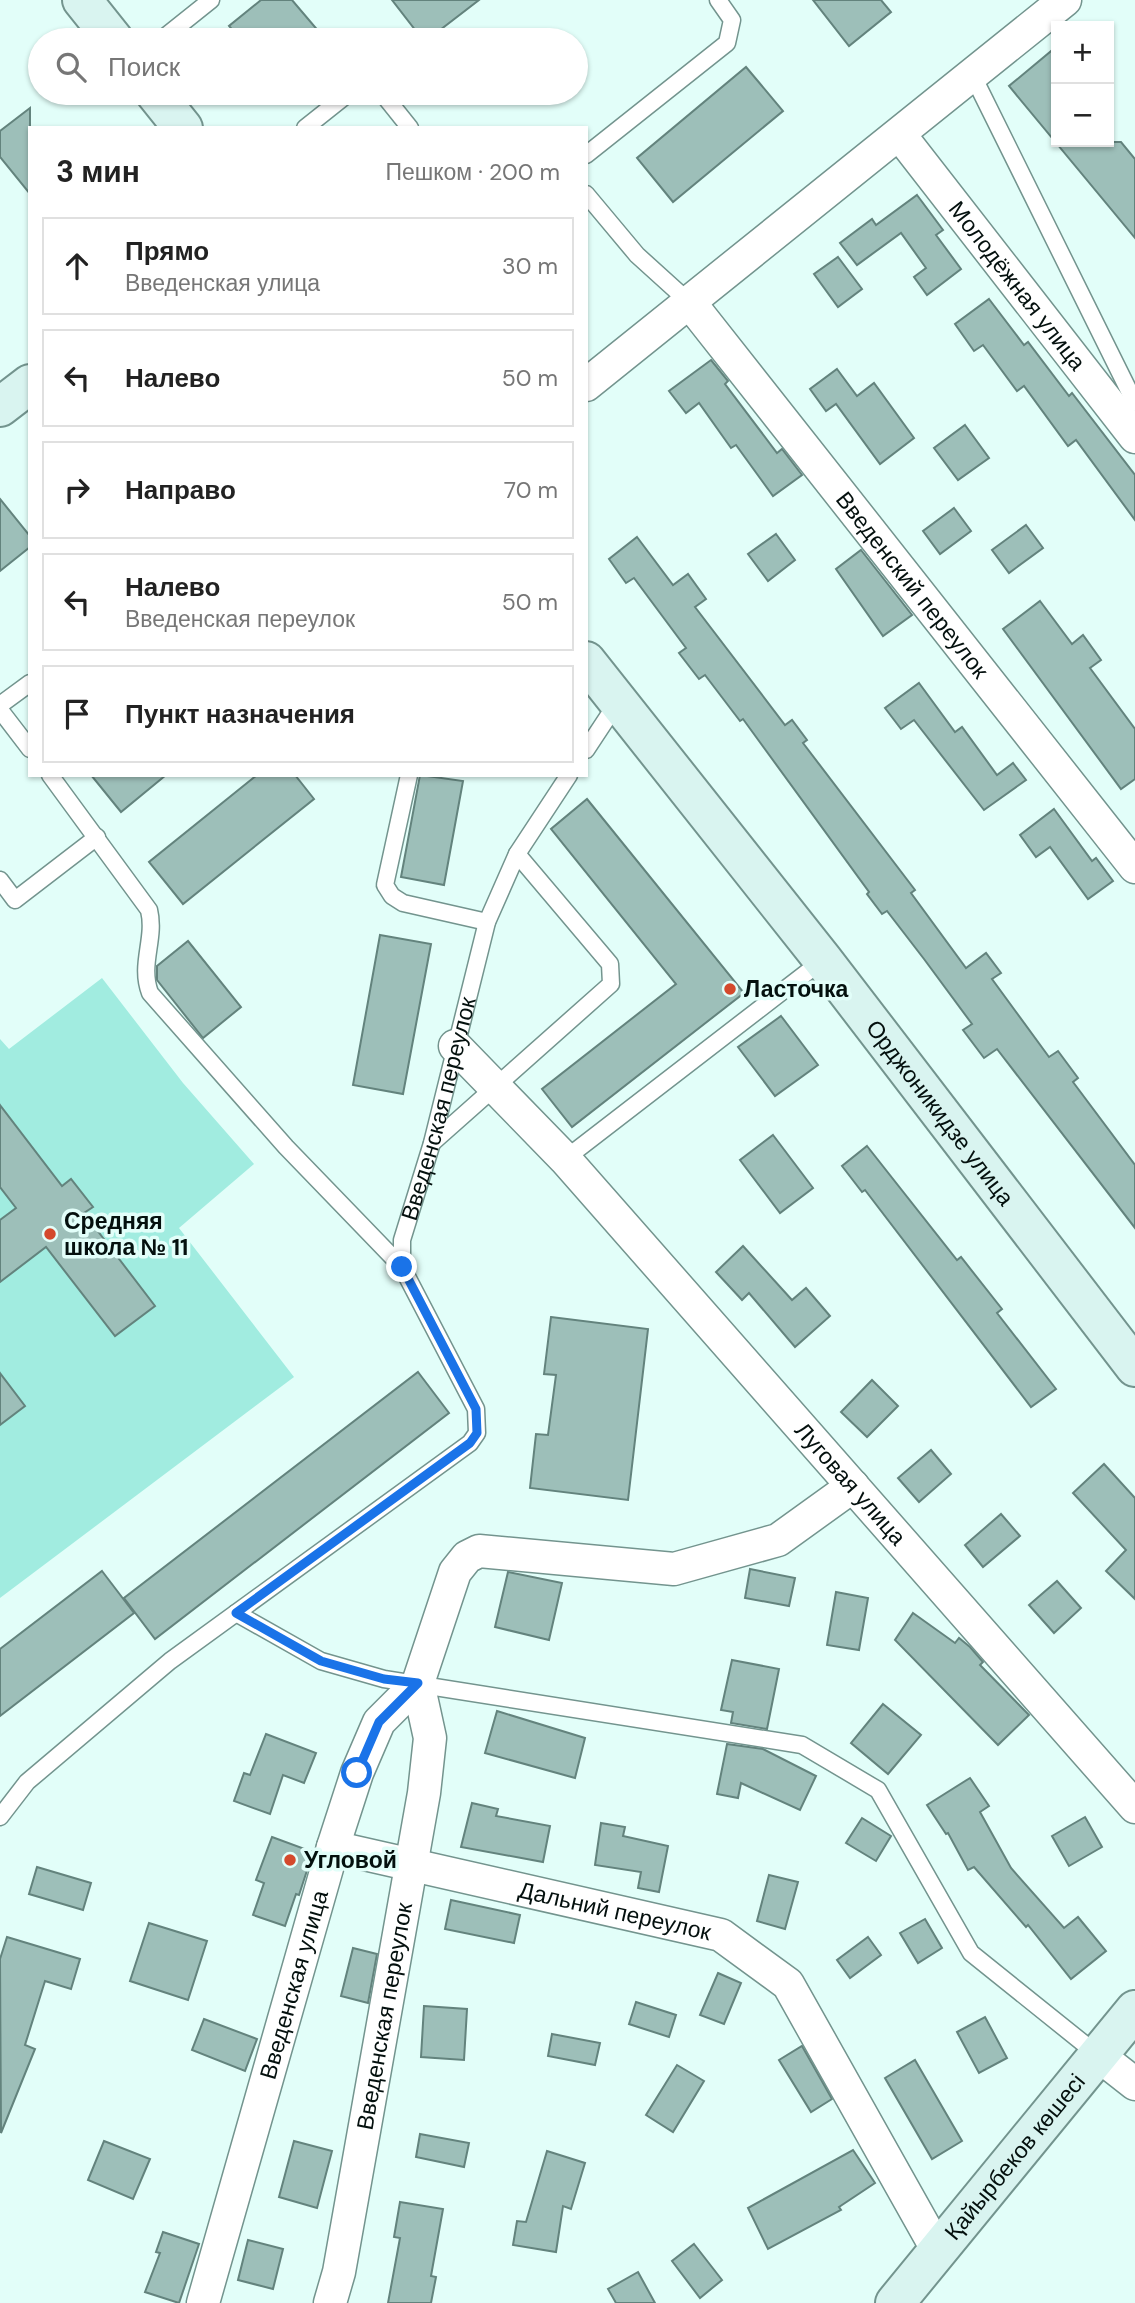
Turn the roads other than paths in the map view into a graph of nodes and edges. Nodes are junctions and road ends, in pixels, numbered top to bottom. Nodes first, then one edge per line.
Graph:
1 (82, 0) edge
2 (211, 0) edge
3 (718, 0) edge
4 (1065, 0) edge
5 (104, 28) edge
6 (176, 28) edge
7 (973, 76) junction
8 (165, 105) edge
9 (334, 105) edge
10 (392, 105) edge
11 (181, 126) edge
12 (308, 126) edge
13 (408, 126) edge
14 (900, 135) junction
15 (588, 153) edge
16 (588, 196) edge
17 (690, 303) junction
18 (588, 383) edge
19 (28, 386) edge
20 (1135, 403) edge
21 (0, 407) edge
22 (1135, 437) edge
23 (588, 665) edge
24 (28, 685) edge
25 (617, 703) junction
26 (0, 708) edge
27 (28, 746) edge
28 (588, 747) edge
29 (52, 777) edge
30 (409, 777) edge
31 (568, 777) edge
32 (97, 837) junction
33 (517, 855) junction
34 (1135, 867) edge
35 (0, 880) edge
36 (486, 922) junction
37 (823, 960) junction
38 (455, 1046) junction
39 (496, 1088) junction
40 (432, 1143) junction
41 (565, 1159) junction
42 (402, 1267) junction
43 (1135, 1367) edge
44 (853, 1486) junction
45 (236, 1613) junction
46 (418, 1683) junction
47 (1135, 1807) edge
48 (0, 1816) edge
49 (333, 1847) junction
50 (412, 1867) junction
51 (1135, 2010) edge
52 (1098, 2055) junction
53 (1135, 2084) edge
54 (938, 2251) junction
55 (203, 2303) edge
56 (330, 2303) edge
57 (895, 2303) edge

1 - 5 street
2 - 6 lane
3 - 15 lane
4 - 7 street
7 - 14 street
7 - 20 lane
8 - 11 street
9 - 12 lane
10 - 13 lane
14 - 17 street
14 - 22 street, Молодёжная улица
16 - 17 lane
17 - 18 street
17 - 34 street, Введенский переулок
19 - 21 street
23 - 25 street, Орджоникидзе улица
24 - 26 lane
25 - 28 lane
25 - 37 street, Орджоникидзе улица
26 - 27 lane
29 - 32 lane
30 - 36 lane
31 - 33 lane, Введенская переулок
32 - 35 lane
32 - 42 lane
33 - 36 lane, Введенская переулок
33 - 39 lane
36 - 38 lane, Введенская переулок
37 - 41 lane
37 - 43 street, Орджоникидзе улица
38 - 39 street, Луговая улица
38 - 40 lane, Введенская переулок
39 - 40 lane
39 - 41 street, Луговая улица
40 - 42 lane, Введенская переулок
41 - 44 street, Луговая улица
42 - 45 lane
44 - 46 street
44 - 47 street, Луговая улица
45 - 46 lane
45 - 48 lane
46 - 49 street, Введенская улица
46 - 50 street, Введенская переулок
46 - 52 lane
49 - 50 street, Дальний переулок
49 - 55 street, Введенская улица
50 - 54 street, Дальний переулок
50 - 56 street, Введенская переулок
51 - 52 street, Қайырбеков көшесі
52 - 53 street
52 - 54 street, Қайырбеков көшесі
54 - 57 street, Қайырбеков көшесі

